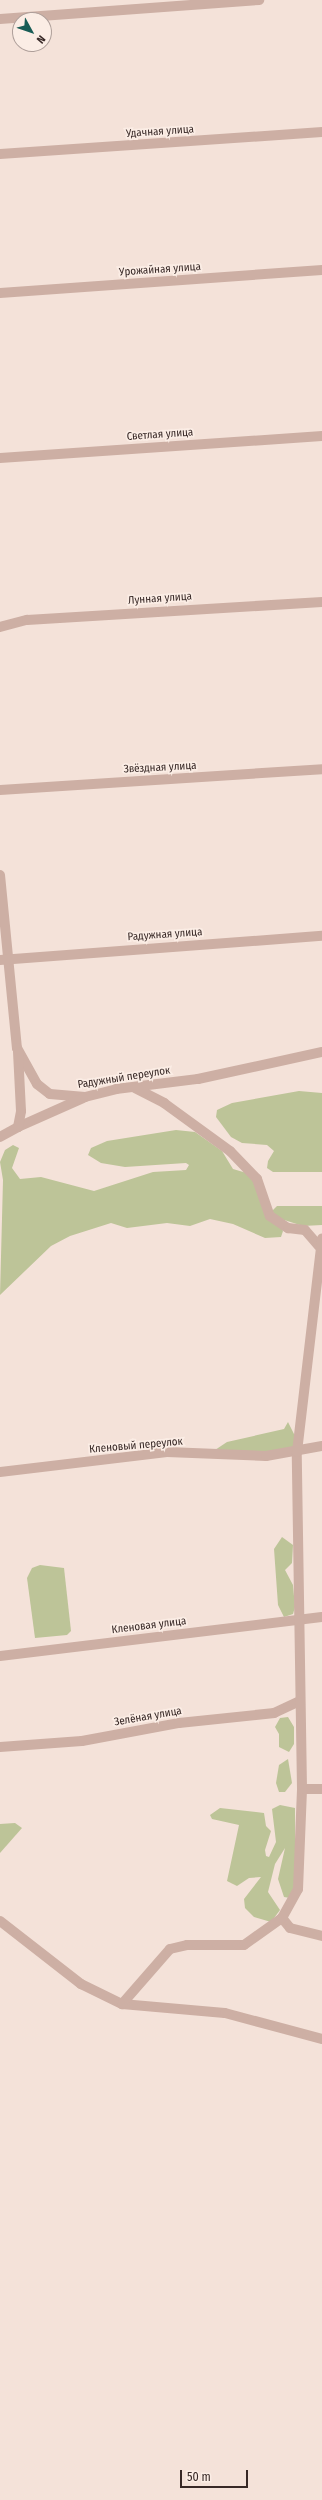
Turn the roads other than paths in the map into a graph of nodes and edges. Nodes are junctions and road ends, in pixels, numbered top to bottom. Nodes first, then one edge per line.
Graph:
1 (259, 0) edge
2 (0, 19) edge
3 (322, 132) edge
4 (0, 154) edge
5 (322, 270) edge
6 (0, 293) edge
7 (322, 436) edge
8 (0, 458) edge
9 (322, 602) edge
10 (0, 627) edge
11 (322, 769) edge
12 (0, 790) edge
13 (0, 875) edge
14 (322, 936) edge
15 (4, 960) edge
16 (17, 1048) junction
17 (322, 1052) edge
18 (132, 1087) junction
19 (85, 1097) junction
20 (18, 1127) junction
21 (0, 1137) edge
22 (321, 1242) edge
23 (322, 1446) edge
24 (297, 1452) junction
25 (0, 1472) edge
26 (322, 1617) edge
27 (301, 1619) junction
28 (0, 1656) edge
29 (298, 1702) junction
30 (0, 1747) edge
31 (322, 1789) edge
32 (302, 1790) junction
33 (282, 1918) junction
34 (0, 1921) edge
35 (322, 1936) edge
36 (122, 2004) junction
37 (322, 2039) edge

1 - 2 street
3 - 4 street, Удачная улица
5 - 6 street, Урожайная улица
7 - 8 street, Светлая улица
9 - 10 street, Лунная улица
11 - 12 street, Звёздная улица
13 - 15 street, Радужный переулок
14 - 15 street, Радужная улица
15 - 16 street, Радужный переулок
16 - 19 street, Радужный переулок
16 - 20 street
17 - 18 street, Радужный переулок
18 - 19 street, Радужный переулок
18 - 22 street
19 - 20 street
20 - 21 street
22 - 24 street
23 - 24 street, Кленовый переулок
24 - 25 street, Кленовый переулок
24 - 27 street
26 - 27 street, Кленовая улица
27 - 28 street, Кленовая улица
27 - 29 street
29 - 30 street, Зелёная улица
29 - 32 street
31 - 32 street
32 - 33 street
33 - 35 street
33 - 36 street
34 - 36 street
36 - 37 street

